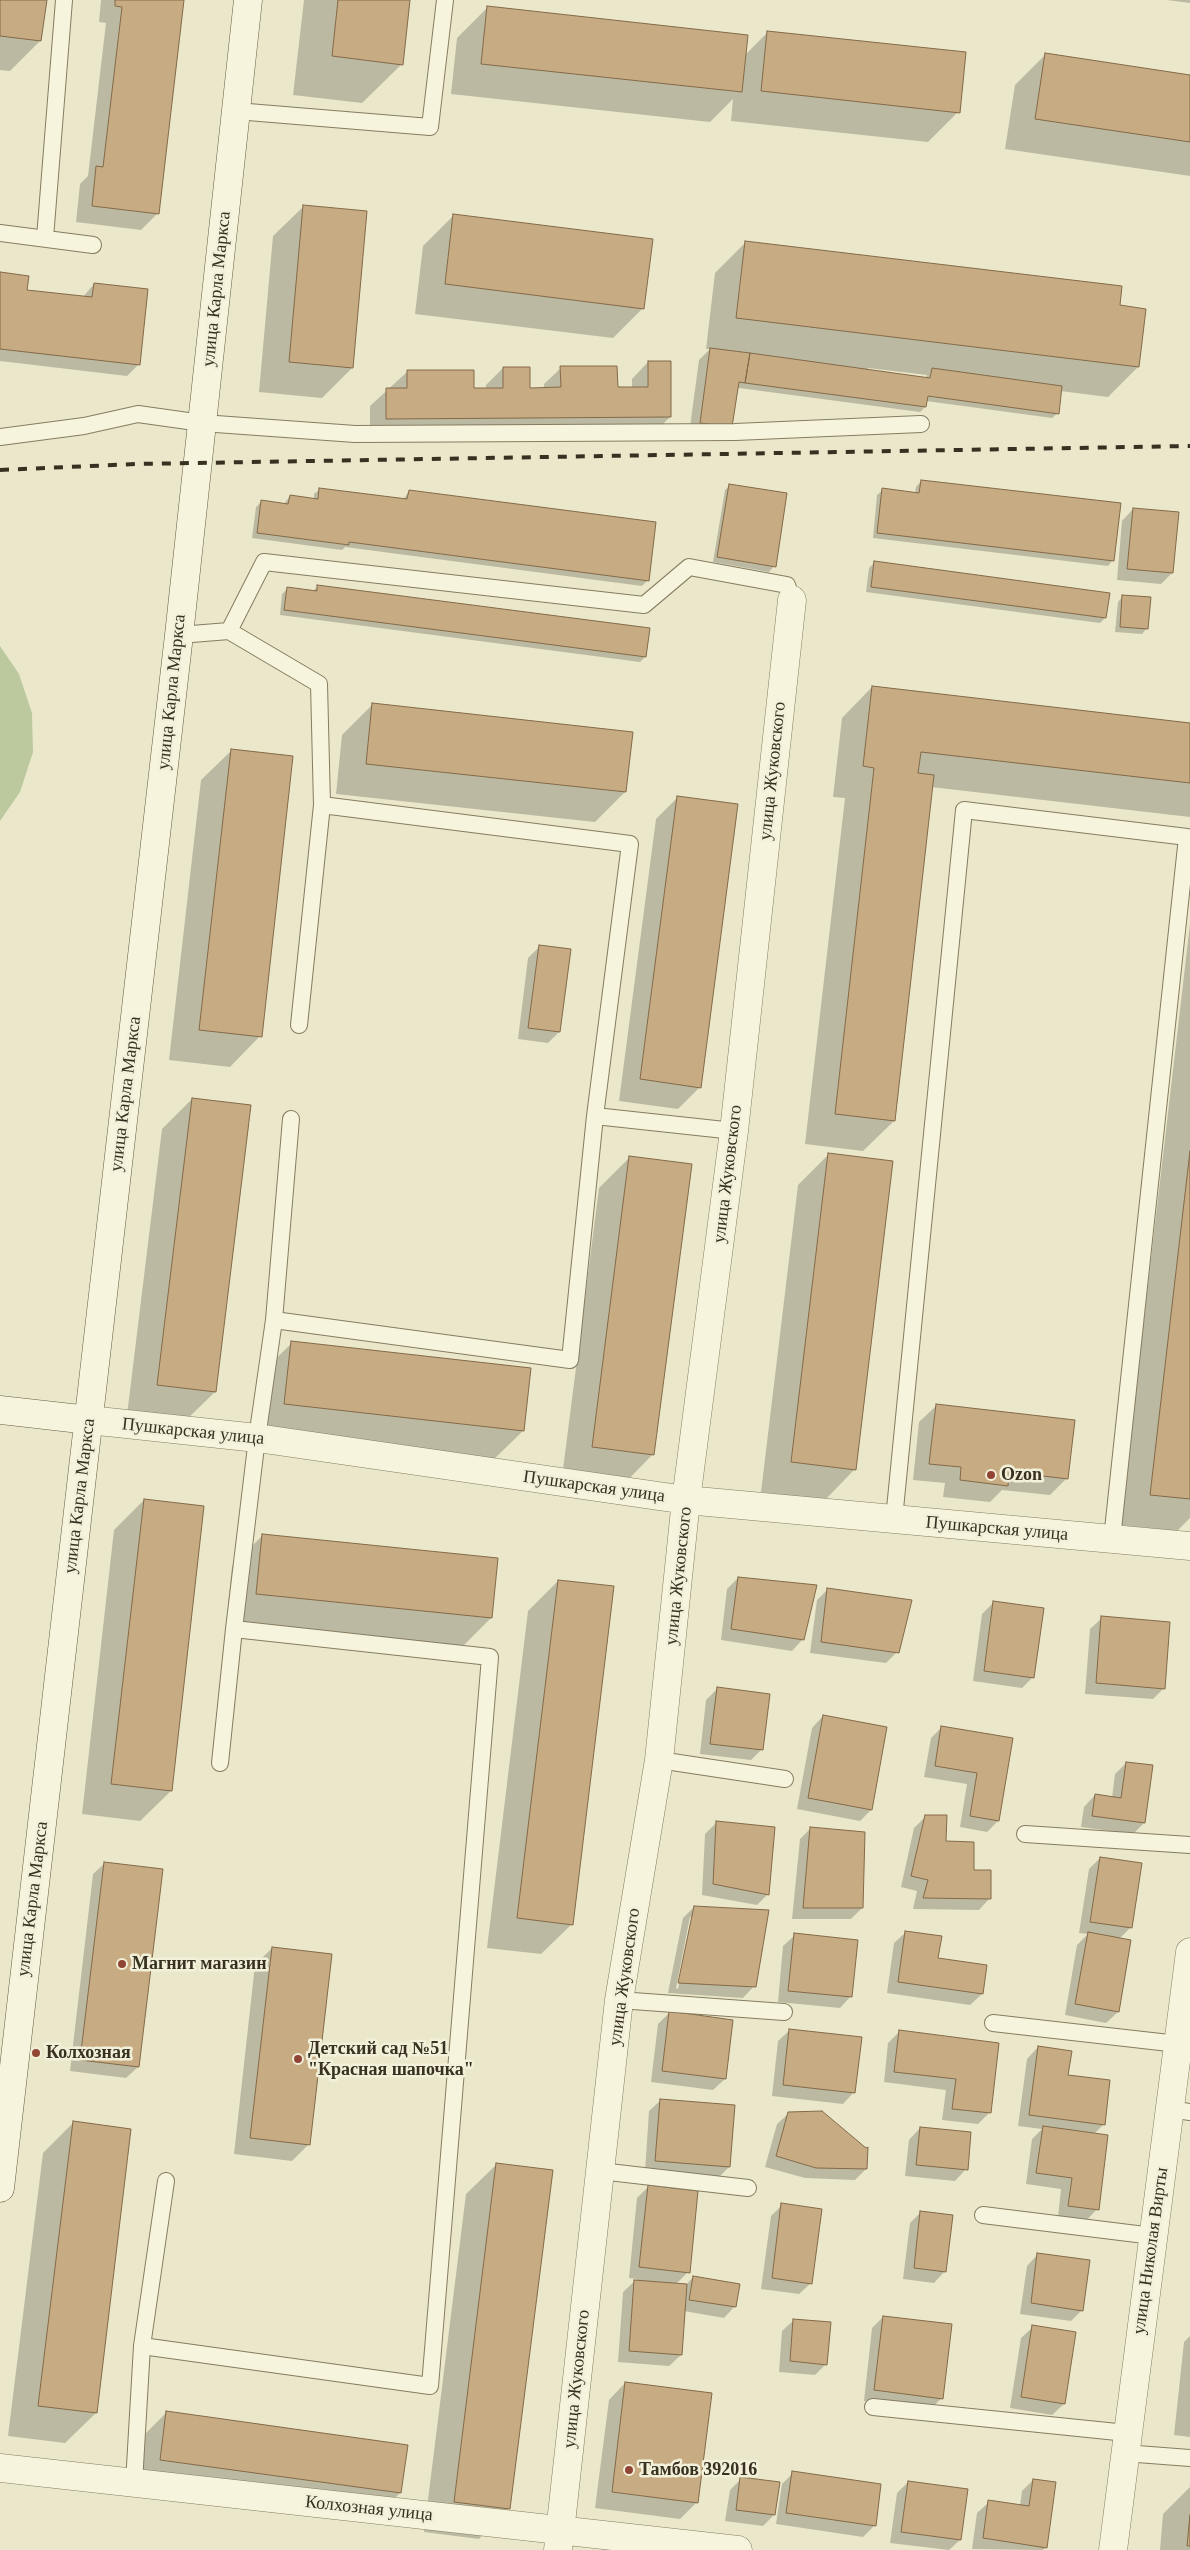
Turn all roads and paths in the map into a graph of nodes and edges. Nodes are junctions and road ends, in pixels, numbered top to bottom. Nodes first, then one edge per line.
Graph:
1 (64, 0) edge
2 (248, 0) edge
3 (445, 0) edge
4 (236, 111) junction
5 (0, 233) edge
6 (45, 238) junction
7 (93, 245) dead end
8 (202, 423) junction
9 (921, 424) dead end
10 (0, 437) edge
11 (792, 600) joint
12 (229, 631) junction
13 (179, 635) junction
14 (322, 805) junction
15 (299, 1026) dead end
16 (595, 1116) junction
17 (291, 1119) dead end
18 (734, 1132) junction
19 (274, 1320) junction
20 (0, 1410) edge
21 (88, 1420) junction
22 (258, 1438) junction
23 (686, 1500) junction
24 (894, 1519) junction
25 (1112, 1539) junction
26 (1190, 1546) edge
27 (234, 1629) junction
28 (659, 1760) junction
29 (220, 1763) dead end
30 (785, 1779) dead end
31 (1025, 1834) dead end
32 (1190, 1844) edge
33 (1190, 1952) edge
34 (619, 2000) junction
35 (784, 2012) dead end
36 (993, 2023) dead end
37 (1178, 2044) junction
38 (1180, 2110) edge
39 (600, 2171) junction
40 (166, 2181) dead end
41 (0, 2188) edge
42 (748, 2188) dead end
43 (983, 2214) dead end
44 (1153, 2236) junction
45 (142, 2346) junction
46 (873, 2407) dead end
47 (1126, 2443) junction
48 (1190, 2458) edge
49 (0, 2468) edge
50 (134, 2482) junction
51 (559, 2540) edge
52 (738, 2550) edge
53 (1113, 2550) edge

1 - 6 lane
2 - 4 street, улица Карла Маркса
3 - 4 lane
4 - 8 street, улица Карла Маркса
5 - 6 lane
6 - 7 lane
8 - 9 lane
8 - 10 lane
8 - 13 street, улица Карла Маркса
11 - 12 lane
11 - 18 street, улица Жуковского
12 - 13 lane
12 - 14 lane
13 - 21 street, улица Карла Маркса
14 - 15 lane
14 - 16 lane
16 - 18 lane
16 - 19 lane
17 - 19 lane
18 - 23 street, улица Жуковского
19 - 22 lane
20 - 21 street, Пушкарская улица
21 - 22 street, Пушкарская улица
21 - 41 street, улица Карла Маркса
22 - 23 street, Пушкарская улица
22 - 27 lane
23 - 24 street, Пушкарская улица
23 - 28 street, улица Жуковского
24 - 25 street, Пушкарская улица
24 - 25 lane
25 - 26 street, Пушкарская улица
27 - 29 lane
27 - 45 lane
28 - 30 lane
28 - 34 street, улица Жуковского
31 - 32 lane
33 - 37 street, улица Николая Вирты
34 - 35 lane
34 - 39 street, улица Жуковского
36 - 37 lane
37 - 38 street, улица Николая Вирты
38 - 44 street, улица Николая Вирты
39 - 42 lane
39 - 51 street, улица Жуковского
40 - 45 lane
43 - 44 lane
44 - 47 street, улица Николая Вирты
45 - 50 lane
46 - 47 lane
47 - 48 lane
47 - 53 street, улица Николая Вирты
49 - 50 street, Колхозная улица
50 - 51 street, Колхозная улица
51 - 52 street, Колхозная улица

